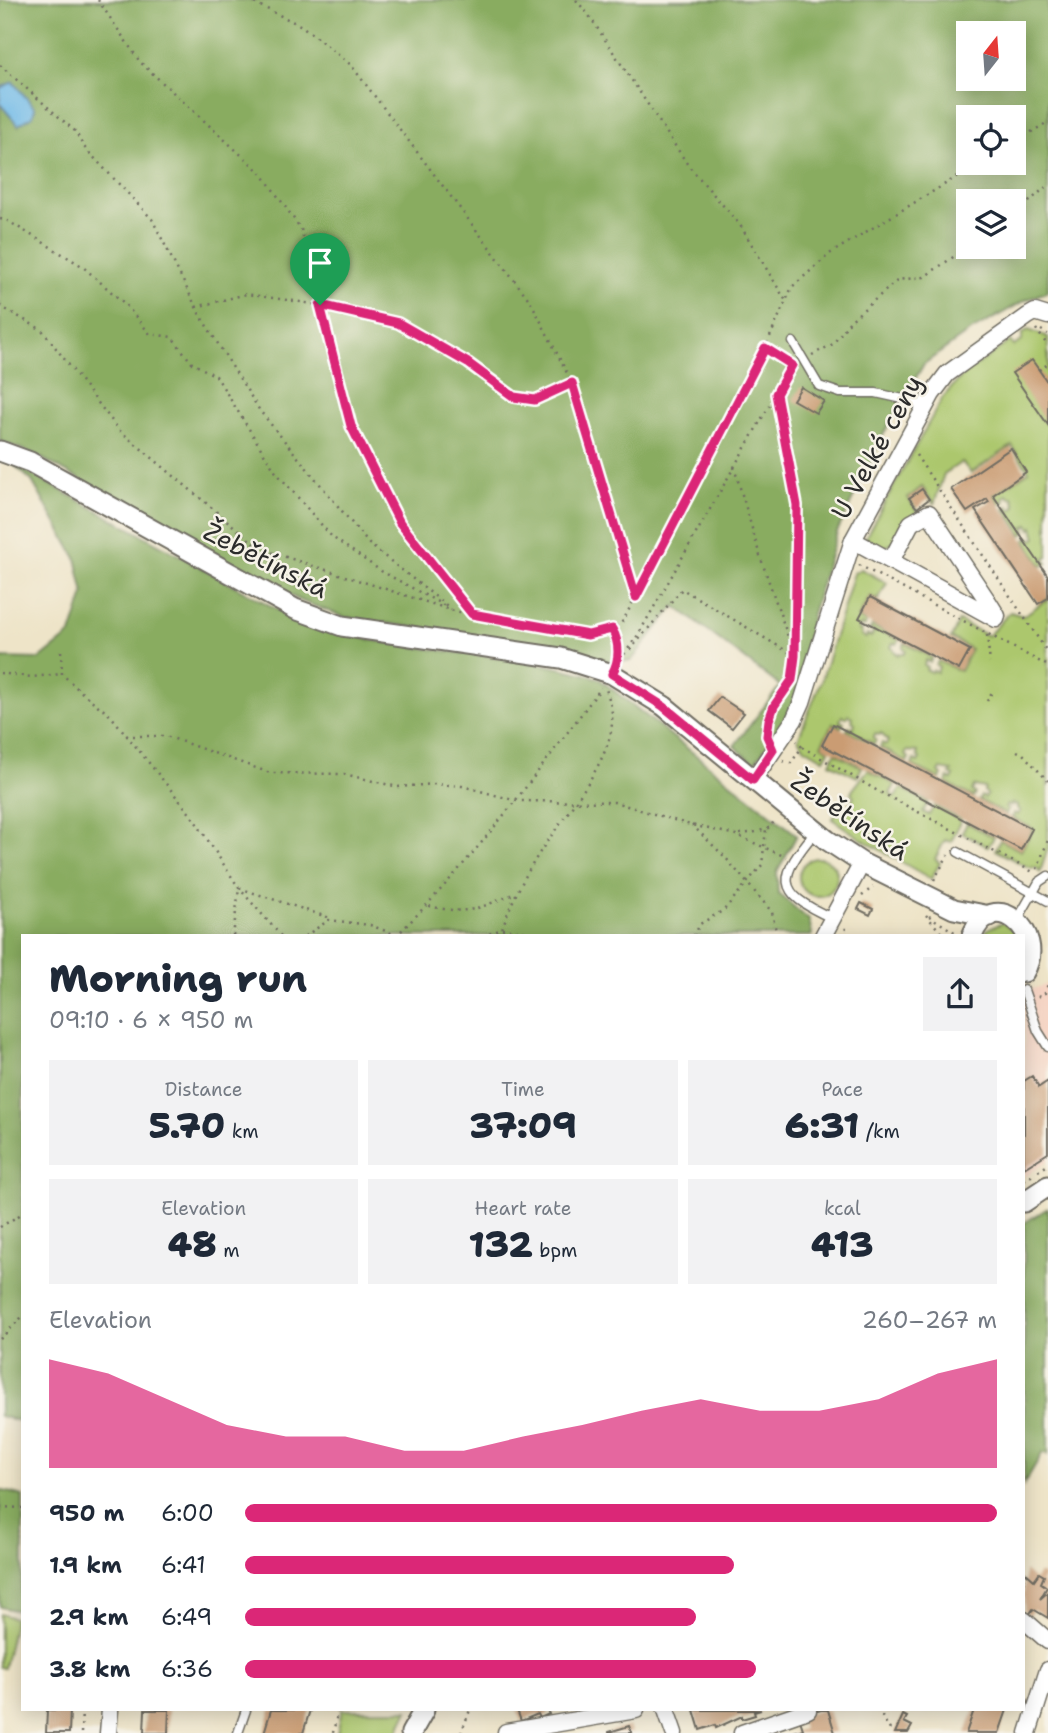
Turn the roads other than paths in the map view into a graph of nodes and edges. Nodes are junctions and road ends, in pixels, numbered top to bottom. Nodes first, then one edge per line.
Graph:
1 (1048, 316) edge
2 (793, 342) dead end
3 (925, 407) junction
4 (0, 451) edge
5 (853, 540) junction
6 (891, 561) junction
7 (753, 780) junction
8 (816, 831) junction
9 (955, 849) road end
10 (862, 863) junction
11 (1048, 876) edge
12 (1034, 893) junction
13 (1048, 901) edge
14 (954, 909) junction
15 (990, 916) junction
16 (1019, 917) junction
17 (840, 921) junction
18 (825, 934) edge
19 (971, 934) edge
20 (973, 934) edge
21 (1038, 963) edge
22 (1025, 993) edge
23 (1048, 1047) edge
24 (1048, 1186) edge
25 (1025, 1201) edge
26 (1025, 1621) edge
27 (1048, 1641) edge
28 (1048, 1670) edge
29 (110, 1711) edge
30 (246, 1711) edge
31 (423, 1711) edge
32 (630, 1711) edge
33 (666, 1711) edge
34 (805, 1711) edge
35 (506, 1732) edge
36 (108, 1733) edge
37 (238, 1733) edge
38 (411, 1733) edge
39 (674, 1733) edge
40 (742, 1733) edge
41 (1028, 1733) edge

1 - 3 street, U Velké ceny
2 - 3 lane
3 - 5 street, U Velké ceny
4 - 7 street, Žebětínská
5 - 6 street, U Velké ceny
5 - 7 street, U Velké ceny
6 - 6 street, U Velké ceny
7 - 8 street, Žebětínská
8 - 10 street, Žebětínská
8 - 17 lane
9 - 12 lane
10 - 14 street, Žebětínská
10 - 17 street
11 - 12 lane
12 - 13 lane
12 - 16 lane
14 - 15 street, Žebětínská
14 - 19 street
15 - 16 street, Žebětínská
15 - 20 street
16 - 21 street
17 - 18 street
22 - 23 lane
24 - 25 street
26 - 27 street
28 - 41 street
29 - 36 street
30 - 37 lane
31 - 38 street
32 - 35 street
33 - 39 street
34 - 40 street

